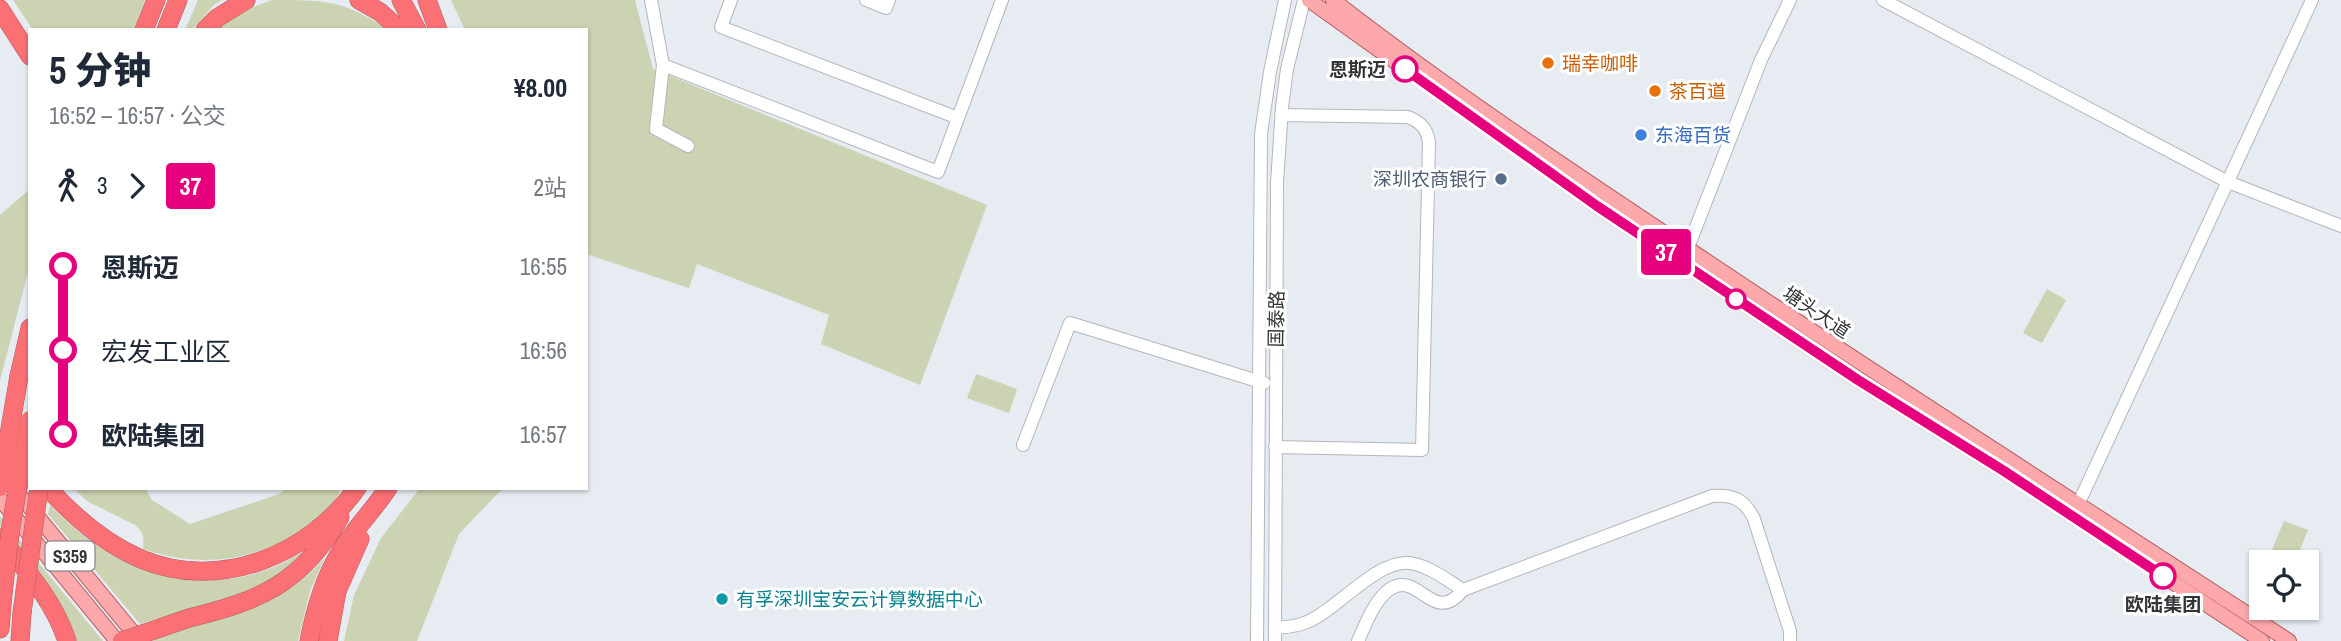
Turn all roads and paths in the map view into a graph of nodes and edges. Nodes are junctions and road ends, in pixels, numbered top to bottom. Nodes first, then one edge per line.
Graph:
1 (156, 0) edge
2 (178, 0) edge
3 (246, 0) edge
4 (359, 0) edge
5 (401, 0) edge
6 (421, 0) edge
7 (427, 0) edge
8 (651, 0) edge
9 (731, 0) edge
10 (866, 0) edge
11 (889, 0) edge
12 (1002, 0) edge
13 (1285, 0) edge
14 (1306, 0) edge
15 (1790, 0) edge
16 (1883, 0) edge
17 (2312, 0) edge
18 (1337, 6) edge
19 (0, 9) edge
20 (437, 25) edge
21 (145, 28) edge
22 (167, 28) edge
23 (207, 28) edge
24 (398, 28) edge
25 (416, 28) edge
26 (28, 53) edge
27 (663, 65) junction
28 (1282, 115) junction
29 (958, 118) junction
30 (688, 146) dead end
31 (2228, 182) junction
32 (2341, 226) edge
33 (1685, 256) junction
34 (28, 337) edge
35 (1259, 381) junction
36 (1275, 386) junction
37 (28, 431) edge
38 (0, 436) edge
39 (1023, 445) dead end
40 (1275, 447) junction
41 (28, 467) edge
42 (0, 471) edge
43 (0, 486) edge
44 (39, 490) edge
45 (50, 490) edge
46 (387, 490) edge
47 (356, 491) edge
48 (0, 499) edge
49 (375, 507) junction
50 (2076, 510) junction
51 (0, 538) edge
52 (1463, 590) junction
53 (0, 629) edge
54 (1275, 634) edge
55 (20, 641) edge
56 (67, 641) edge
57 (120, 641) edge
58 (140, 641) edge
59 (309, 641) edge
60 (328, 641) edge
61 (1257, 641) edge
62 (1358, 641) edge
63 (1790, 641) edge
64 (2262, 641) edge
65 (2289, 641) edge

1 - 21 highway
2 - 22 highway
3 - 23 highway
4 - 24 highway
5 - 25 highway
6 - 20 highway
7 - 20 highway
8 - 27 street
9 - 29 street
10 - 11 street
12 - 29 street
13 - 35 street, 国泰路
14 - 18 main road, 塘头大道
14 - 28 street, 国泰路
15 - 33 street
16 - 31 street
17 - 31 street
18 - 33 main road, 塘头大道
19 - 26 highway
27 - 29 street
27 - 30 street
28 - 36 street, 国泰路
28 - 40 street
31 - 32 street
31 - 50 street
33 - 50 main road, 塘头大道
34 - 43 highway, bridge
35 - 36 street
35 - 39 street
35 - 61 street, 国泰路
36 - 40 street, 国泰路
37 - 53 highway, bridge
38 - 41 highway
40 - 54 street, 国泰路
42 - 58 main road, S359
44 - 55 highway, bridge
45 - 47 highway
46 - 49 highway
47 - 57 highway, bridge
48 - 57 main road, S359
49 - 59 highway
49 - 60 highway
50 - 64 main road, 塘头大道
50 - 65 main road, 塘头大道
51 - 56 highway
52 - 54 street
52 - 62 street
52 - 63 street

